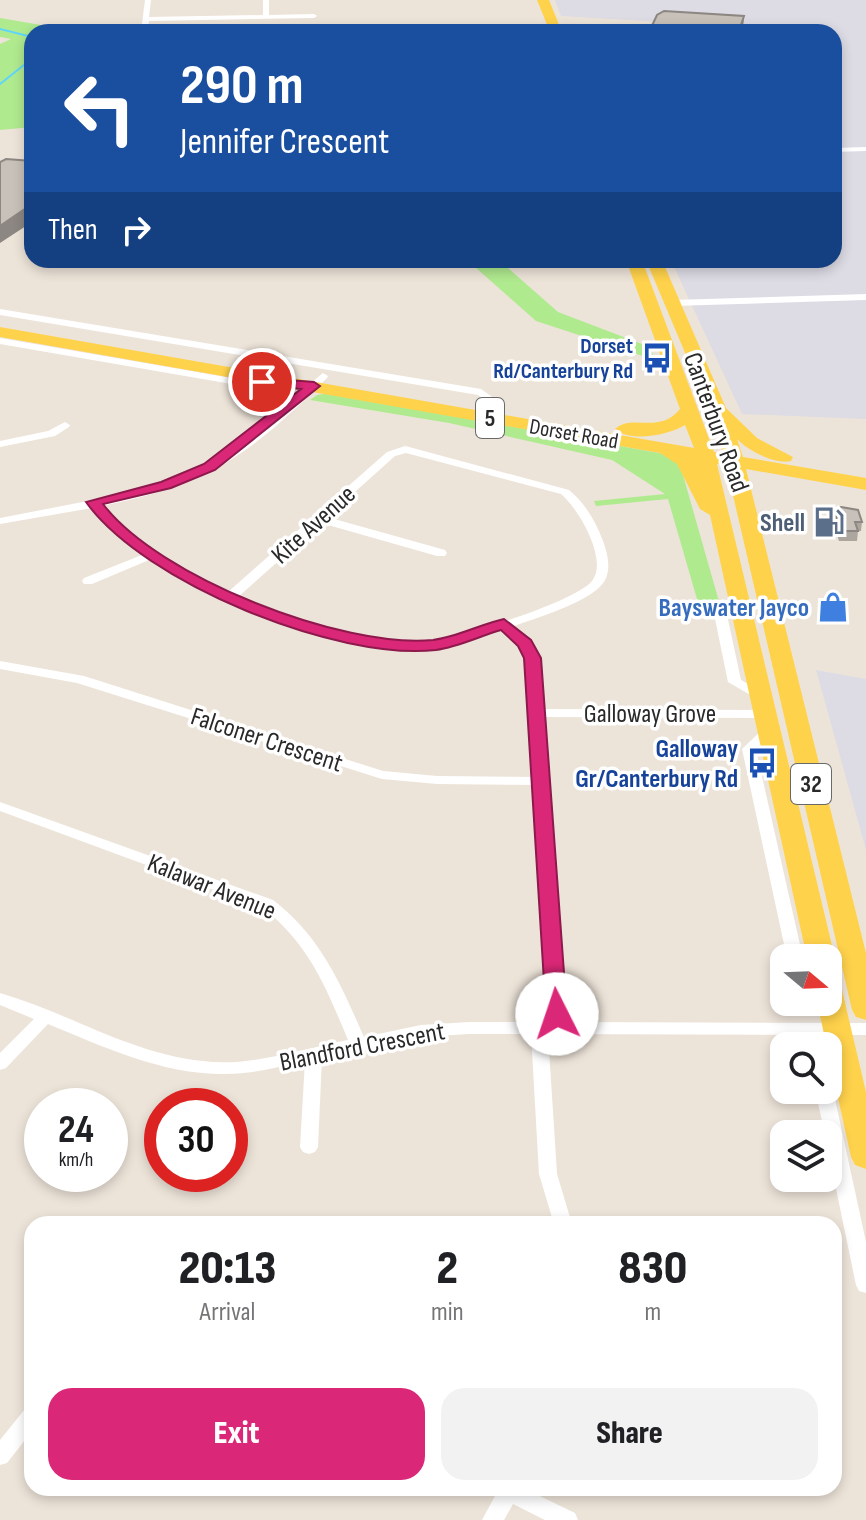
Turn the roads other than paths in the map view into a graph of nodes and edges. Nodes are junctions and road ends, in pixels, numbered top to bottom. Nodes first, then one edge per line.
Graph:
1 (148, 0) edge
2 (266, 0) edge
3 (543, 0) edge
4 (314, 16) dead end
5 (266, 17) junction
6 (146, 19) junction
7 (145, 24) edge
8 (553, 24) edge
9 (866, 149) edge
10 (842, 150) edge
11 (637, 268) edge
12 (657, 268) edge
13 (866, 297) edge
14 (672, 303) junction
15 (0, 312) edge
16 (0, 322) edge
17 (0, 332) edge
18 (0, 341) edge
19 (167, 345) junction
20 (282, 381) junction
21 (318, 381) junction
22 (716, 405) junction
23 (500, 406) junction
24 (689, 408) junction
25 (65, 425) dead end
26 (624, 429) junction
27 (0, 444) edge
28 (667, 449) junction
29 (704, 450) junction
30 (733, 454) junction
31 (790, 464) junction
32 (866, 471) edge
33 (866, 484) edge
34 (743, 490) junction
35 (93, 502) junction
36 (320, 519) junction
37 (0, 521) edge
38 (725, 536) junction
39 (441, 553) dead end
40 (151, 555) junction
41 (88, 581) dead end
42 (228, 599) junction
43 (737, 600) junction
44 (504, 624) junction
45 (0, 665) edge
46 (735, 682) junction
47 (757, 710) junction
48 (537, 713) junction
49 (795, 714) junction
50 (539, 781) junction
51 (0, 806) edge
52 (792, 944) edge
53 (817, 944) edge
54 (0, 999) edge
55 (866, 1010) edge
56 (45, 1017) junction
57 (866, 1022) edge
58 (548, 1027) junction
59 (804, 1032) edge
60 (842, 1042) edge
61 (358, 1043) junction
62 (314, 1056) junction
63 (0, 1064) edge
64 (827, 1104) edge
65 (309, 1147) dead end
66 (866, 1157) edge
67 (561, 1216) edge
68 (866, 1285) edge
69 (24, 1425) edge
70 (0, 1456) edge
71 (503, 1496) edge
72 (517, 1496) edge
73 (493, 1520) edge
74 (567, 1520) edge

1 - 6 street
2 - 5 street
3 - 8 main road
4 - 5 street
5 - 6 street
6 - 7 street
9 - 10 street
11 - 24 main road, Canterbury Road / 32
12 - 14 main road, Canterbury Road / 32
13 - 14 street
14 - 22 main road, Canterbury Road / 32
15 - 19 street, Dorset Road
16 - 19 main road, Dorset Road / 5
17 - 20 main road, Dorset Road / 5
18 - 20 street, Dorset Road
19 - 21 main road, Dorset Road / 5
19 - 23 street, Dorset Road
20 - 21 main road, Dorset Road / 5
21 - 23 main road, Dorset Road / 5
21 - 28 main road, Dorset Road / 5
21 - 35 street
22 - 30 main road, Canterbury Road / 32
22 - 31 main road
23 - 26 main road, Dorset Road / 5
24 - 26 main road
24 - 29 main road, Canterbury Road / 32
25 - 27 street
26 - 29 main road, Dorset Road / 5
28 - 29 main road, Dorset Road / 5
28 - 38 main road
29 - 30 main road, Dorset Road / 5
29 - 38 main road, Canterbury Road / 32
30 - 31 main road, Dorset Road / 5
30 - 34 main road, Canterbury Road / 32
31 - 32 main road, Dorset Road / 5
31 - 33 main road, Dorset Road / 5
31 - 34 main road
34 - 49 main road, Canterbury Road / 32
35 - 37 street
35 - 40 street
36 - 39 street
36 - 42 street, Kite Avenue
36 - 44 street, Kite Avenue
38 - 43 main road, Canterbury Road / 32
40 - 41 street
40 - 42 street
42 - 44 street
43 - 46 street, Canterbury Road
43 - 47 main road, Canterbury Road / 32
44 - 48 street
45 - 50 street, Falconer Crescent
46 - 47 street, Canterbury Road
46 - 47 street
47 - 48 street, Galloway Grove
47 - 49 main road
47 - 52 street
47 - 53 main road, Canterbury Road / 32
48 - 50 street
49 - 55 main road, Canterbury Road / 32
50 - 58 street
51 - 61 street, Kalawar Avenue
54 - 56 street, Blandford Crescent
56 - 62 street, Blandford Crescent
56 - 63 street
57 - 60 street, Blandford Crescent
58 - 59 street, Blandford Crescent
58 - 61 street, Blandford Crescent
58 - 67 street
60 - 66 main road
61 - 62 street, Blandford Crescent
62 - 65 street
64 - 68 street
69 - 70 street
71 - 73 street
72 - 74 street

